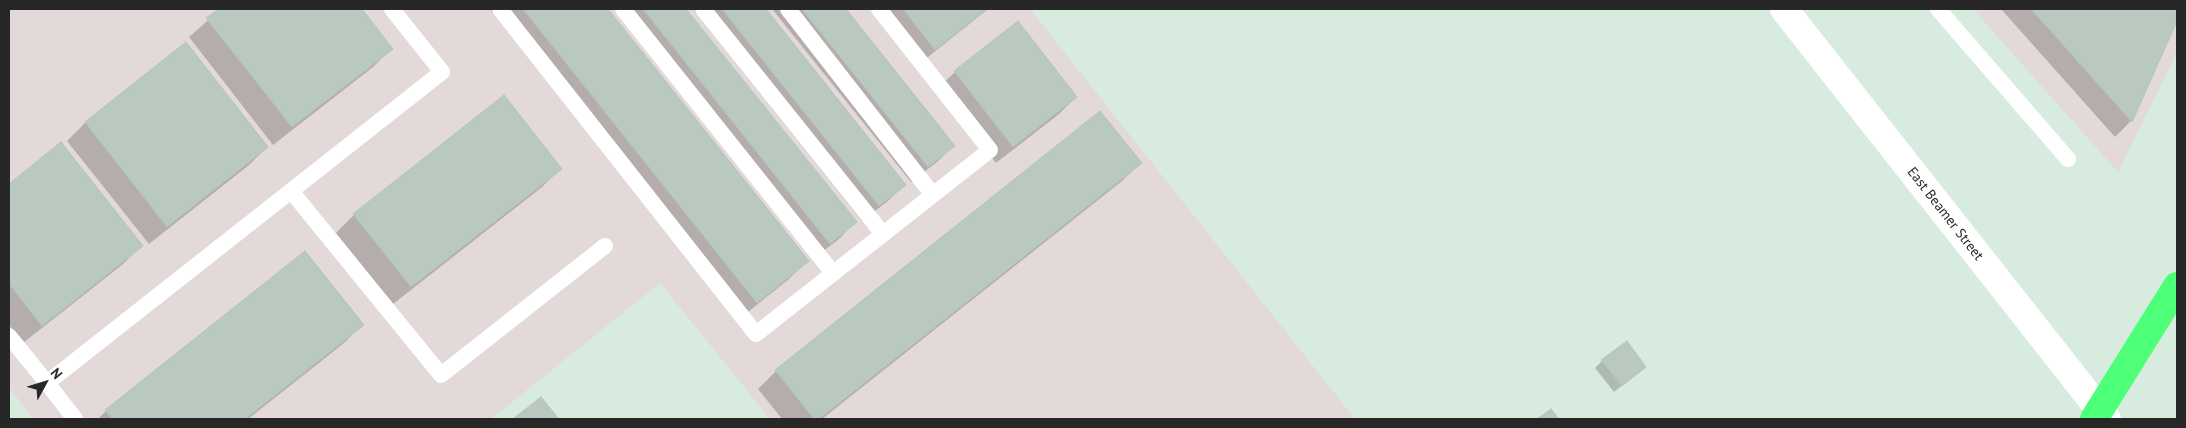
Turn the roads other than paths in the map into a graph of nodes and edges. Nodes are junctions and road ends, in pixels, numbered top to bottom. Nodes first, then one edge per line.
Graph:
1 (392, 9) edge
2 (500, 9) edge
3 (623, 9) edge
4 (703, 9) edge
5 (788, 9) edge
6 (879, 9) edge
7 (1784, 9) edge
8 (1938, 9) edge
9 (2068, 159) dead end
10 (291, 191) junction
11 (933, 195) junction
12 (883, 234) junction
13 (605, 246) dead end
14 (833, 274) junction
15 (2177, 286) edge
16 (9, 336) edge
17 (47, 383) junction
18 (75, 419) edge
19 (2094, 419) edge
20 (2107, 419) edge

1 - 10 lane
2 - 14 lane
3 - 14 lane
4 - 12 lane
5 - 11 lane
6 - 11 lane
7 - 20 street, East Beamer Street
8 - 9 lane
10 - 13 lane
10 - 17 lane
11 - 12 lane
12 - 14 lane
15 - 19 highway
16 - 17 lane
17 - 18 lane

